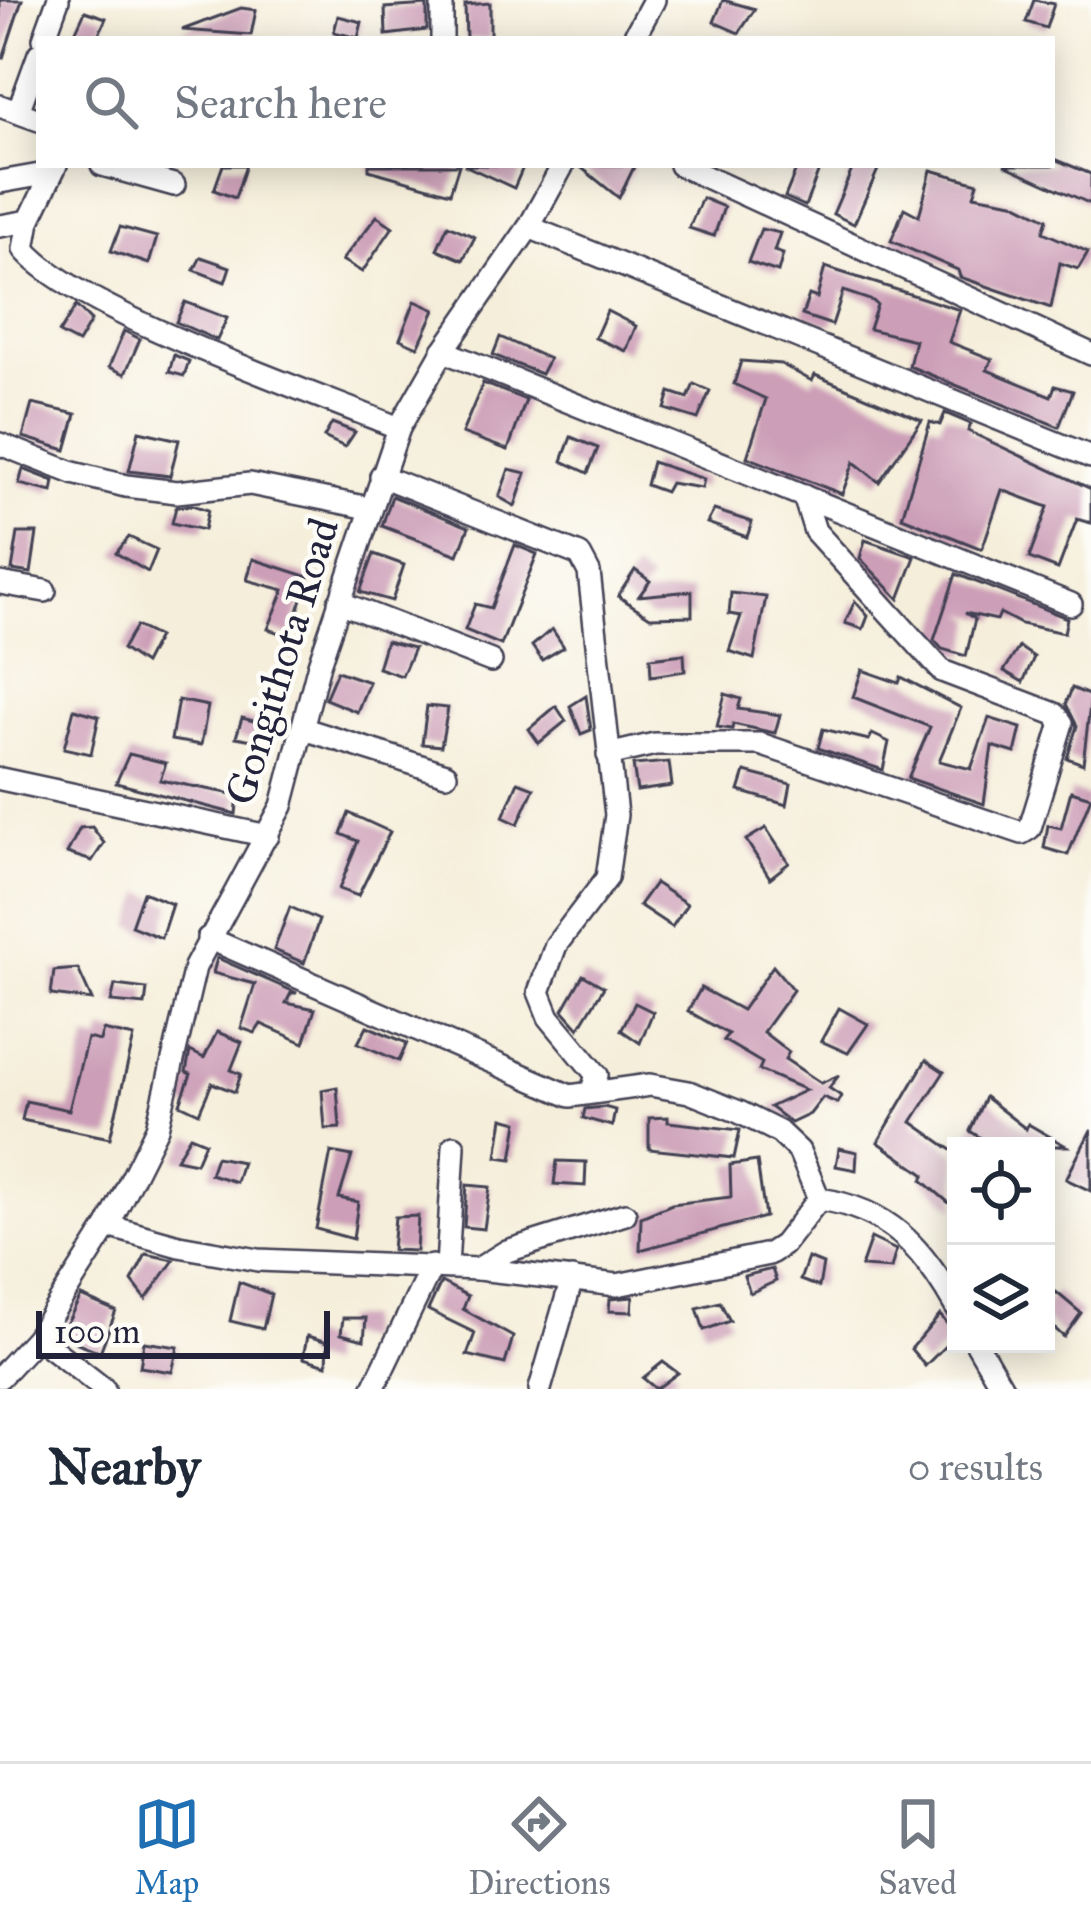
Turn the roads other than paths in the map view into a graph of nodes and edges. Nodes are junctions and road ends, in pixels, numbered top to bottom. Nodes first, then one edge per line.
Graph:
1 (58, 0) edge
2 (442, 0) edge
3 (654, 0) edge
4 (45, 36) edge
5 (442, 36) edge
6 (636, 36) edge
7 (36, 63) edge
8 (19, 113) edge
9 (113, 168) edge
10 (561, 168) edge
11 (687, 168) edge
12 (53, 169) edge
13 (0, 182) edge
14 (174, 185) dead end
15 (28, 221) junction
16 (0, 226) edge
17 (529, 227) junction
18 (443, 351) junction
19 (1091, 353) edge
20 (399, 428) junction
21 (0, 445) edge
22 (1091, 457) edge
23 (381, 476) junction
24 (804, 496) junction
25 (369, 508) junction
26 (0, 583) edge
27 (45, 591) dead end
28 (339, 602) junction
29 (1071, 604) dead end
30 (491, 662) dead end
31 (304, 729) junction
32 (608, 754) junction
33 (446, 774) dead end
34 (1, 779) edge
35 (268, 836) junction
36 (208, 938) junction
37 (592, 1090) junction
38 (454, 1146) dead end
39 (818, 1199) junction
40 (625, 1214) dead end
41 (108, 1226) junction
42 (439, 1267) junction
43 (478, 1269) junction
44 (572, 1279) junction
45 (947, 1291) edge
46 (37, 1336) junction
47 (982, 1353) edge
48 (0, 1377) edge
49 (104, 1389) edge
50 (373, 1389) edge
51 (540, 1389) edge
52 (1003, 1389) edge

1 - 4 street
2 - 5 street
3 - 6 street
7 - 8 street
9 - 14 street
10 - 17 street, Gongithota Road
11 - 19 street
12 - 13 street
12 - 15 street
15 - 16 street
15 - 20 street
17 - 18 street, Gongithota Road
17 - 22 street
18 - 20 street, Gongithota Road
18 - 24 street
20 - 23 street, Gongithota Road
21 - 25 street
23 - 25 street, Gongithota Road
23 - 32 street
24 - 29 street
24 - 32 street
25 - 28 street, Gongithota Road
26 - 27 street
28 - 30 street
28 - 31 street, Gongithota Road
31 - 33 street
31 - 35 street, Gongithota Road
32 - 37 street
34 - 35 street
35 - 36 street, Gongithota Road
36 - 37 street
36 - 41 street, Gongithota Road
37 - 39 street
38 - 42 street
39 - 44 street
39 - 45 street
40 - 43 street
41 - 42 street
41 - 46 street, Gongithota Road
42 - 43 street
42 - 50 street
43 - 44 street
44 - 51 street
46 - 48 street, Gongithota Road
46 - 49 street
47 - 52 street

